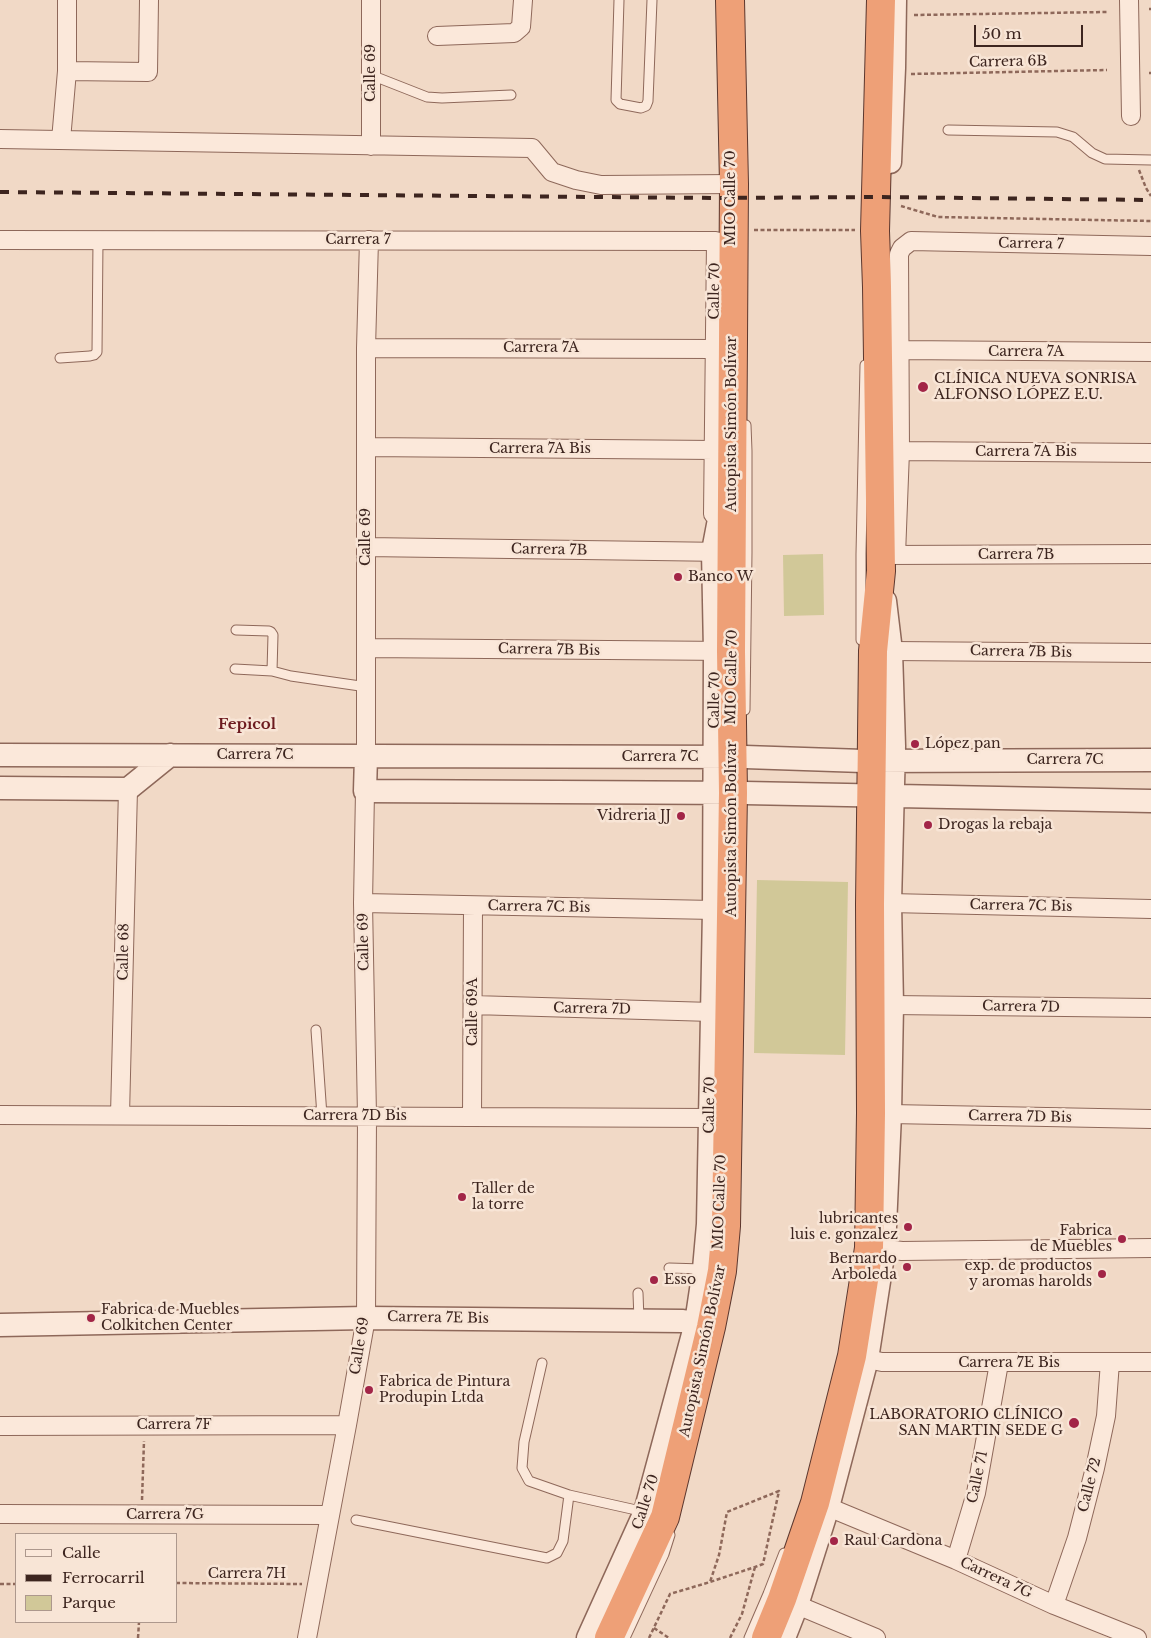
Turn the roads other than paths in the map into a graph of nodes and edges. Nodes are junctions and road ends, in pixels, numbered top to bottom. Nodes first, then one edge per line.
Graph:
1 (67, 0) edge
2 (149, 0) edge
3 (371, 0) edge
4 (522, 0) edge
5 (619, 0) edge
6 (652, 0) edge
7 (730, 0) edge
8 (881, 0) edge
9 (1129, 0) edge
10 (902, 8) edge
11 (438, 36) dead end
12 (67, 71) junction
13 (371, 74) junction
14 (511, 95) dead end
15 (1130, 116) dead end
16 (948, 130) dead end
17 (0, 139) edge
18 (61, 140) junction
19 (371, 146) junction
20 (1151, 160) edge
21 (734, 184) junction
22 (0, 240) edge
23 (98, 240) junction
24 (369, 240) junction
25 (716, 240) joint
26 (1151, 246) edge
27 (877, 287) junction
28 (366, 348) junction
29 (715, 349) junction
30 (900, 350) junction
31 (1151, 352) edge
32 (60, 358) dead end
33 (865, 358) dead end
34 (745, 411) dead end
35 (366, 448) junction
36 (723, 450) junction
37 (900, 452) junction
38 (1151, 453) edge
39 (366, 547) junction
40 (722, 551) junction
41 (1151, 554) edge
42 (886, 561) junction
43 (236, 630) dead end
44 (367, 648) junction
45 (862, 650) dead end
46 (723, 651) junction
47 (891, 651) junction
48 (1151, 653) edge
49 (235, 669) dead end
50 (272, 671) junction
51 (367, 687) junction
52 (745, 722) dead end
53 (0, 755) edge
54 (170, 755) junction
55 (366, 756) junction
56 (736, 757) junction
57 (873, 759) junction
58 (1151, 760) edge
59 (0, 788) edge
60 (128, 789) junction
61 (365, 791) junction
62 (736, 793) junction
63 (872, 798) junction
64 (1151, 801) edge
65 (363, 903) junction
66 (890, 903) junction
67 (473, 906) junction
68 (714, 910) junction
69 (1151, 910) edge
70 (870, 976) junction
71 (473, 1005) junction
72 (892, 1005) junction
73 (1151, 1008) edge
74 (712, 1012) junction
75 (316, 1030) dead end
76 (891, 1046) joint
77 (734, 1049) junction
78 (728, 1083) junction
79 (880, 1114) junction
80 (0, 1115) edge
81 (120, 1115) junction
82 (322, 1116) junction
83 (366, 1116) junction
84 (472, 1117) junction
85 (709, 1118) junction
86 (1151, 1119) edge
87 (1151, 1248) edge
88 (884, 1249) junction
89 (669, 1268) dead end
90 (704, 1269) junction
91 (638, 1294) dead end
92 (366, 1318) junction
93 (639, 1320) junction
94 (696, 1323) junction
95 (0, 1324) edge
96 (867, 1359) junction
97 (1110, 1362) junction
98 (1151, 1362) edge
99 (542, 1363) dead end
100 (999, 1363) junction
101 (711, 1367) dead end
102 (348, 1425) junction
103 (0, 1426) edge
104 (569, 1495) junction
105 (828, 1507) junction
106 (645, 1512) junction
107 (0, 1514) edge
108 (330, 1515) junction
109 (356, 1520) dead end
110 (672, 1528) dead end
111 (788, 1542) dead end
112 (956, 1560) junction
113 (798, 1605) junction
114 (1054, 1605) junction
115 (307, 1638) edge
116 (588, 1638) edge
117 (609, 1638) edge
118 (625, 1638) edge
119 (749, 1638) edge
120 (766, 1638) edge
121 (784, 1638) edge
122 (876, 1638) edge
123 (1137, 1638) edge

1 - 12 street
2 - 12 street
3 - 13 street, Calle 69
4 - 11 street
5 - 6 lane
7 - 21 highway, Autopista Simón Bolívar
8 - 27 highway
9 - 15 street
10 - 27 street
12 - 18 street
13 - 14 lane
13 - 19 street, Calle 69
16 - 20 lane
17 - 18 street
18 - 19 street
19 - 21 street
21 - 36 highway, Autopista Simón Bolívar
22 - 23 street, Carrera 7
23 - 24 street, Carrera 7
23 - 32 lane
24 - 25 street, Carrera 7
24 - 28 street, Calle 69
25 - 29 street, Calle 70
26 - 30 street, Carrera 7
27 - 42 highway
28 - 29 street, Carrera 7A
28 - 35 street, Calle 69
29 - 36 street, Calle 70
30 - 31 street, Carrera 7A
30 - 37 street
33 - 45 lane
34 - 52 lane, MIO Calle 70
35 - 36 street, Carrera 7A Bis
35 - 39 street, Calle 69
36 - 40 highway, Autopista Simón Bolívar
37 - 38 street, Carrera 7A Bis
37 - 42 street
39 - 40 street, Carrera 7B
39 - 44 street, Calle 69
40 - 46 highway, Autopista Simón Bolívar
41 - 42 street, Carrera 7B
42 - 47 street
42 - 57 highway
43 - 50 lane
44 - 46 street, Carrera 7B Bis
44 - 51 street, Calle 69
46 - 56 highway, Autopista Simón Bolívar
47 - 48 street, Carrera 7B Bis
47 - 57 street
49 - 50 lane
50 - 51 lane
51 - 55 street, Calle 69
53 - 54 street, Carrera 7C
54 - 55 street, Carrera 7C
54 - 60 street
55 - 56 street, Carrera 7C
55 - 61 street, Calle 69
56 - 57 street, Carrera 7C
56 - 62 highway, Autopista Simón Bolívar
57 - 58 street, Carrera 7C
57 - 63 highway
59 - 60 street
60 - 81 street, Calle 68
61 - 62 street
61 - 65 street, Calle 69
62 - 63 street
62 - 68 street, Calle 70
62 - 77 highway, Autopista Simón Bolívar
63 - 64 street
63 - 66 street
63 - 70 highway
65 - 67 street, Carrera 7C Bis
65 - 83 street, Calle 69
66 - 69 street, Carrera 7C Bis
66 - 72 street
67 - 68 street, Carrera 7C Bis
67 - 71 street, Calle 69A
68 - 74 street, Calle 70
70 - 72 highway
70 - 79 highway
71 - 74 street, Carrera 7D
71 - 84 street, Calle 69A
72 - 73 street, Carrera 7D
72 - 76 street
74 - 77 highway
74 - 85 street, Calle 70
75 - 82 lane
76 - 79 highway
77 - 78 highway, Autopista Simón Bolívar
77 - 101 lane, MIO Calle 70
78 - 85 highway
78 - 117 highway, Autopista Simón Bolívar
79 - 86 street, Carrera 7D Bis
79 - 88 street
79 - 120 highway
80 - 81 street, Carrera 7D Bis
81 - 82 street, Carrera 7D Bis
82 - 83 street, Carrera 7D Bis
83 - 84 street, Carrera 7D Bis
83 - 92 street, Calle 69
84 - 85 street, Carrera 7D Bis
85 - 90 street, Calle 70
87 - 88 street
88 - 96 street
89 - 90 lane
90 - 94 street, Calle 70
91 - 93 lane
92 - 93 street, Carrera 7E Bis
92 - 95 street, Carrera 7E Bis
92 - 102 street, Calle 69
93 - 94 street, Carrera 7E Bis
94 - 106 street, Calle 70
96 - 100 street, Carrera 7E Bis
96 - 105 street
97 - 98 street, Carrera 7E Bis
97 - 100 street, Carrera 7E Bis
97 - 114 street, Calle 72
99 - 104 lane
100 - 112 street, Calle 71
102 - 103 street, Carrera 7F
102 - 108 street, Calle 69
104 - 106 lane
104 - 109 lane
105 - 112 street, Carrera 7G
105 - 113 street
106 - 116 street, Calle 70
107 - 108 street, Carrera 7G
108 - 115 street, Calle 69
110 - 118 lane
111 - 119 lane
112 - 114 street, Carrera 7G
113 - 121 street
113 - 122 street
114 - 123 street, Carrera 7G

